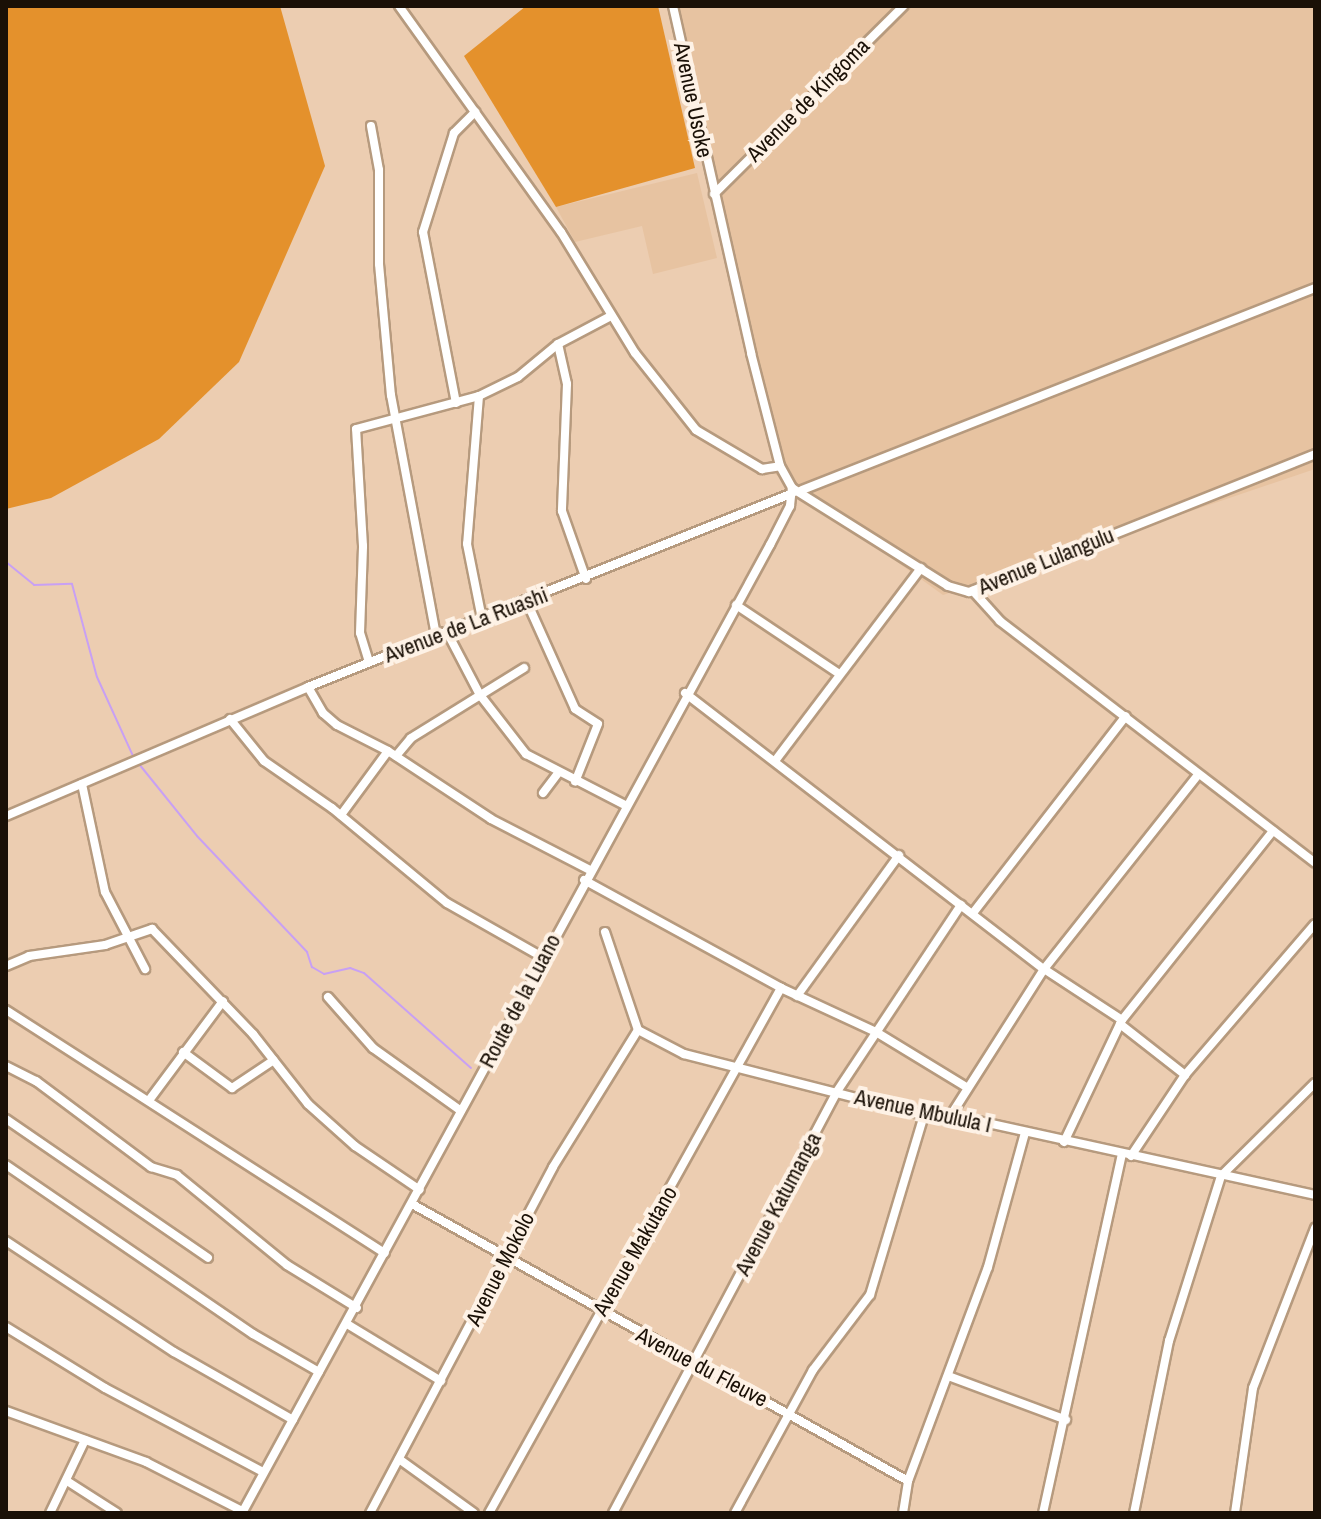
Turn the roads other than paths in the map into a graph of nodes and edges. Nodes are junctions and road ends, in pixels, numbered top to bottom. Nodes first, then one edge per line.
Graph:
1 (399, 6) edge
2 (673, 6) edge
3 (903, 6) edge
4 (475, 112) junction
5 (371, 126) dead end
6 (714, 194) junction
7 (1315, 288) edge
8 (609, 317) junction
9 (558, 344) junction
10 (479, 396) junction
11 (456, 403) junction
12 (396, 421) junction
13 (1315, 454) edge
14 (780, 466) junction
15 (796, 490) junction
16 (921, 568) junction
17 (586, 579) junction
18 (973, 591) junction
19 (527, 602) junction
20 (736, 605) junction
21 (482, 619) junction
22 (447, 632) junction
23 (436, 636) junction
24 (369, 662) junction
25 (524, 668) dead end
26 (838, 673) junction
27 (308, 687) junction
28 (685, 693) junction
29 (480, 695) junction
30 (1126, 716) junction
31 (230, 719) junction
32 (392, 753) junction
33 (775, 761) junction
34 (558, 773) junction
35 (1198, 775) junction
36 (575, 782) junction
37 (82, 784) junction
38 (543, 793) dead end
39 (625, 805) junction
40 (341, 815) junction
41 (6, 816) edge
42 (1273, 831) junction
43 (899, 855) junction
44 (1315, 863) edge
45 (590, 870) junction
46 (584, 880) junction
47 (961, 905) junction
48 (973, 913) junction
49 (1315, 924) edge
50 (605, 932) dead end
51 (125, 938) junction
52 (544, 958) junction
53 (6, 966) edge
54 (145, 969) dead end
55 (1044, 969) junction
56 (781, 988) junction
57 (797, 996) junction
58 (328, 997) dead end
59 (6, 999) edge
60 (223, 1001) junction
61 (10, 1012) edge
62 (1121, 1022) junction
63 (638, 1030) junction
64 (876, 1032) junction
65 (183, 1052) junction
66 (274, 1060) junction
67 (738, 1065) junction
68 (6, 1066) edge
69 (1185, 1075) junction
70 (1315, 1083) edge
71 (966, 1087) junction
72 (836, 1093) junction
73 (150, 1099) junction
74 (461, 1111) junction
75 (924, 1115) junction
76 (951, 1115) junction
77 (6, 1119) edge
78 (1025, 1133) junction
79 (1064, 1142) junction
80 (1126, 1155) junction
81 (6, 1165) edge
82 (1221, 1176) junction
83 (420, 1190) junction
84 (1315, 1195) edge
85 (412, 1204) junction
86 (1315, 1228) edge
87 (6, 1241) edge
88 (385, 1253) junction
89 (208, 1258) dead end
90 (507, 1259) junction
91 (357, 1308) junction
92 (600, 1312) junction
93 (347, 1324) junction
94 (6, 1327) edge
95 (694, 1364) junction
96 (319, 1372) junction
97 (948, 1376) junction
98 (441, 1381) junction
99 (6, 1411) edge
100 (789, 1415) junction
101 (293, 1420) junction
102 (1066, 1420) junction
103 (85, 1440) junction
104 (399, 1459) junction
105 (263, 1472) junction
106 (67, 1481) junction
107 (908, 1481) junction
108 (242, 1512) edge
109 (50, 1513) edge
110 (117, 1513) edge
111 (370, 1513) edge
112 (474, 1513) edge
113 (489, 1513) edge
114 (613, 1513) edge
115 (735, 1513) edge
116 (903, 1513) edge
117 (1043, 1513) edge
118 (1134, 1513) edge
119 (1235, 1513) edge

1 - 4 street
2 - 6 street, Avenue Usoke
3 - 6 street, Avenue de Kingoma
4 - 8 street
4 - 11 street
5 - 12 street
6 - 14 street, Avenue Usoke
7 - 15 street, Avenue de La Ruashi
8 - 9 street
8 - 14 street
9 - 10 street
9 - 17 street
10 - 11 street
10 - 21 street
11 - 12 street
12 - 23 street
12 - 24 street
13 - 18 street, Avenue Lulangulu
14 - 15 street, Avenue Usoke
15 - 16 street, Avenue Lulangulu
15 - 17 street, Avenue de La Ruashi
15 - 20 street, Route de la Luano
16 - 18 street, Avenue Lulangulu
16 - 26 street
17 - 19 street, Avenue de La Ruashi
18 - 30 street
19 - 21 street, Avenue de La Ruashi
19 - 36 street
20 - 26 street
20 - 28 street, Route de la Luano
21 - 22 street, Avenue de La Ruashi
22 - 23 street, Avenue de La Ruashi
22 - 29 street
23 - 24 street, Avenue de La Ruashi
24 - 27 street, Avenue de La Ruashi
25 - 29 street
26 - 33 street
27 - 31 street, Avenue de La Ruashi
27 - 32 street
28 - 33 street
28 - 39 street, Route de la Luano
29 - 32 street
29 - 34 street
30 - 35 street
30 - 48 street
31 - 37 street, Avenue de La Ruashi
31 - 40 street
32 - 40 street
32 - 45 street
33 - 43 street
34 - 36 street
34 - 38 street
35 - 42 street
35 - 55 street
36 - 39 street
37 - 41 street, Avenue de La Ruashi
37 - 51 street
39 - 45 street, Route de la Luano
40 - 52 street
42 - 44 street
42 - 62 street
43 - 47 street
43 - 57 street
45 - 46 street, Route de la Luano
46 - 52 street, Route de la Luano
46 - 56 street
47 - 48 street
47 - 64 street, Avenue Katumanga
48 - 55 street
49 - 69 street
50 - 63 street
51 - 53 street
51 - 54 street
51 - 60 street
52 - 74 street, Route de la Luano
55 - 62 street
55 - 71 street
56 - 57 street
56 - 67 street, Avenue Makutano
57 - 64 street
58 - 74 street
59 - 61 street
60 - 65 street
60 - 66 street
61 - 73 street
62 - 69 street
62 - 79 street
63 - 67 street, Avenue Mbulula I
63 - 90 street, Avenue Mokolo
64 - 71 street
64 - 72 street, Avenue Katumanga
65 - 66 street
65 - 73 street
66 - 83 street
67 - 72 street, Avenue Mbulula I
67 - 92 street, Avenue Makutano
68 - 91 street
69 - 80 street
70 - 82 street
71 - 76 street
72 - 75 street, Avenue Mbulula I
72 - 95 street, Avenue Katumanga
73 - 88 street
74 - 83 street, Route de la Luano
75 - 76 street, Avenue Mbulula I
75 - 100 street
76 - 78 street, Avenue Mbulula I
77 - 89 street
78 - 79 street, Avenue Mbulula I
78 - 97 street
79 - 80 street, Avenue Mbulula I
80 - 82 street, Avenue Mbulula I
80 - 102 street
81 - 96 street
82 - 84 street, Avenue Mbulula I
82 - 118 street
83 - 85 street, Route de la Luano
85 - 88 street, Route de la Luano
85 - 90 street, Avenue du Fleuve
86 - 119 street
87 - 101 street
88 - 91 street, Route de la Luano
90 - 92 street, Avenue du Fleuve
90 - 98 street, Avenue Mokolo
91 - 93 street, Route de la Luano
92 - 95 street, Avenue du Fleuve
92 - 113 street, Avenue Makutano
93 - 96 street, Route de la Luano
93 - 98 street
94 - 105 street
95 - 100 street, Avenue du Fleuve
95 - 114 street, Avenue Katumanga
96 - 101 street, Route de la Luano
97 - 102 street
97 - 107 street
98 - 104 street, Avenue Mokolo
99 - 103 street
100 - 107 street, Avenue du Fleuve
100 - 115 street
101 - 105 street, Route de la Luano
102 - 117 street
103 - 106 street
103 - 108 street
104 - 111 street, Avenue Mokolo
104 - 112 street
105 - 108 street, Route de la Luano
106 - 109 street
106 - 110 street
107 - 116 street

